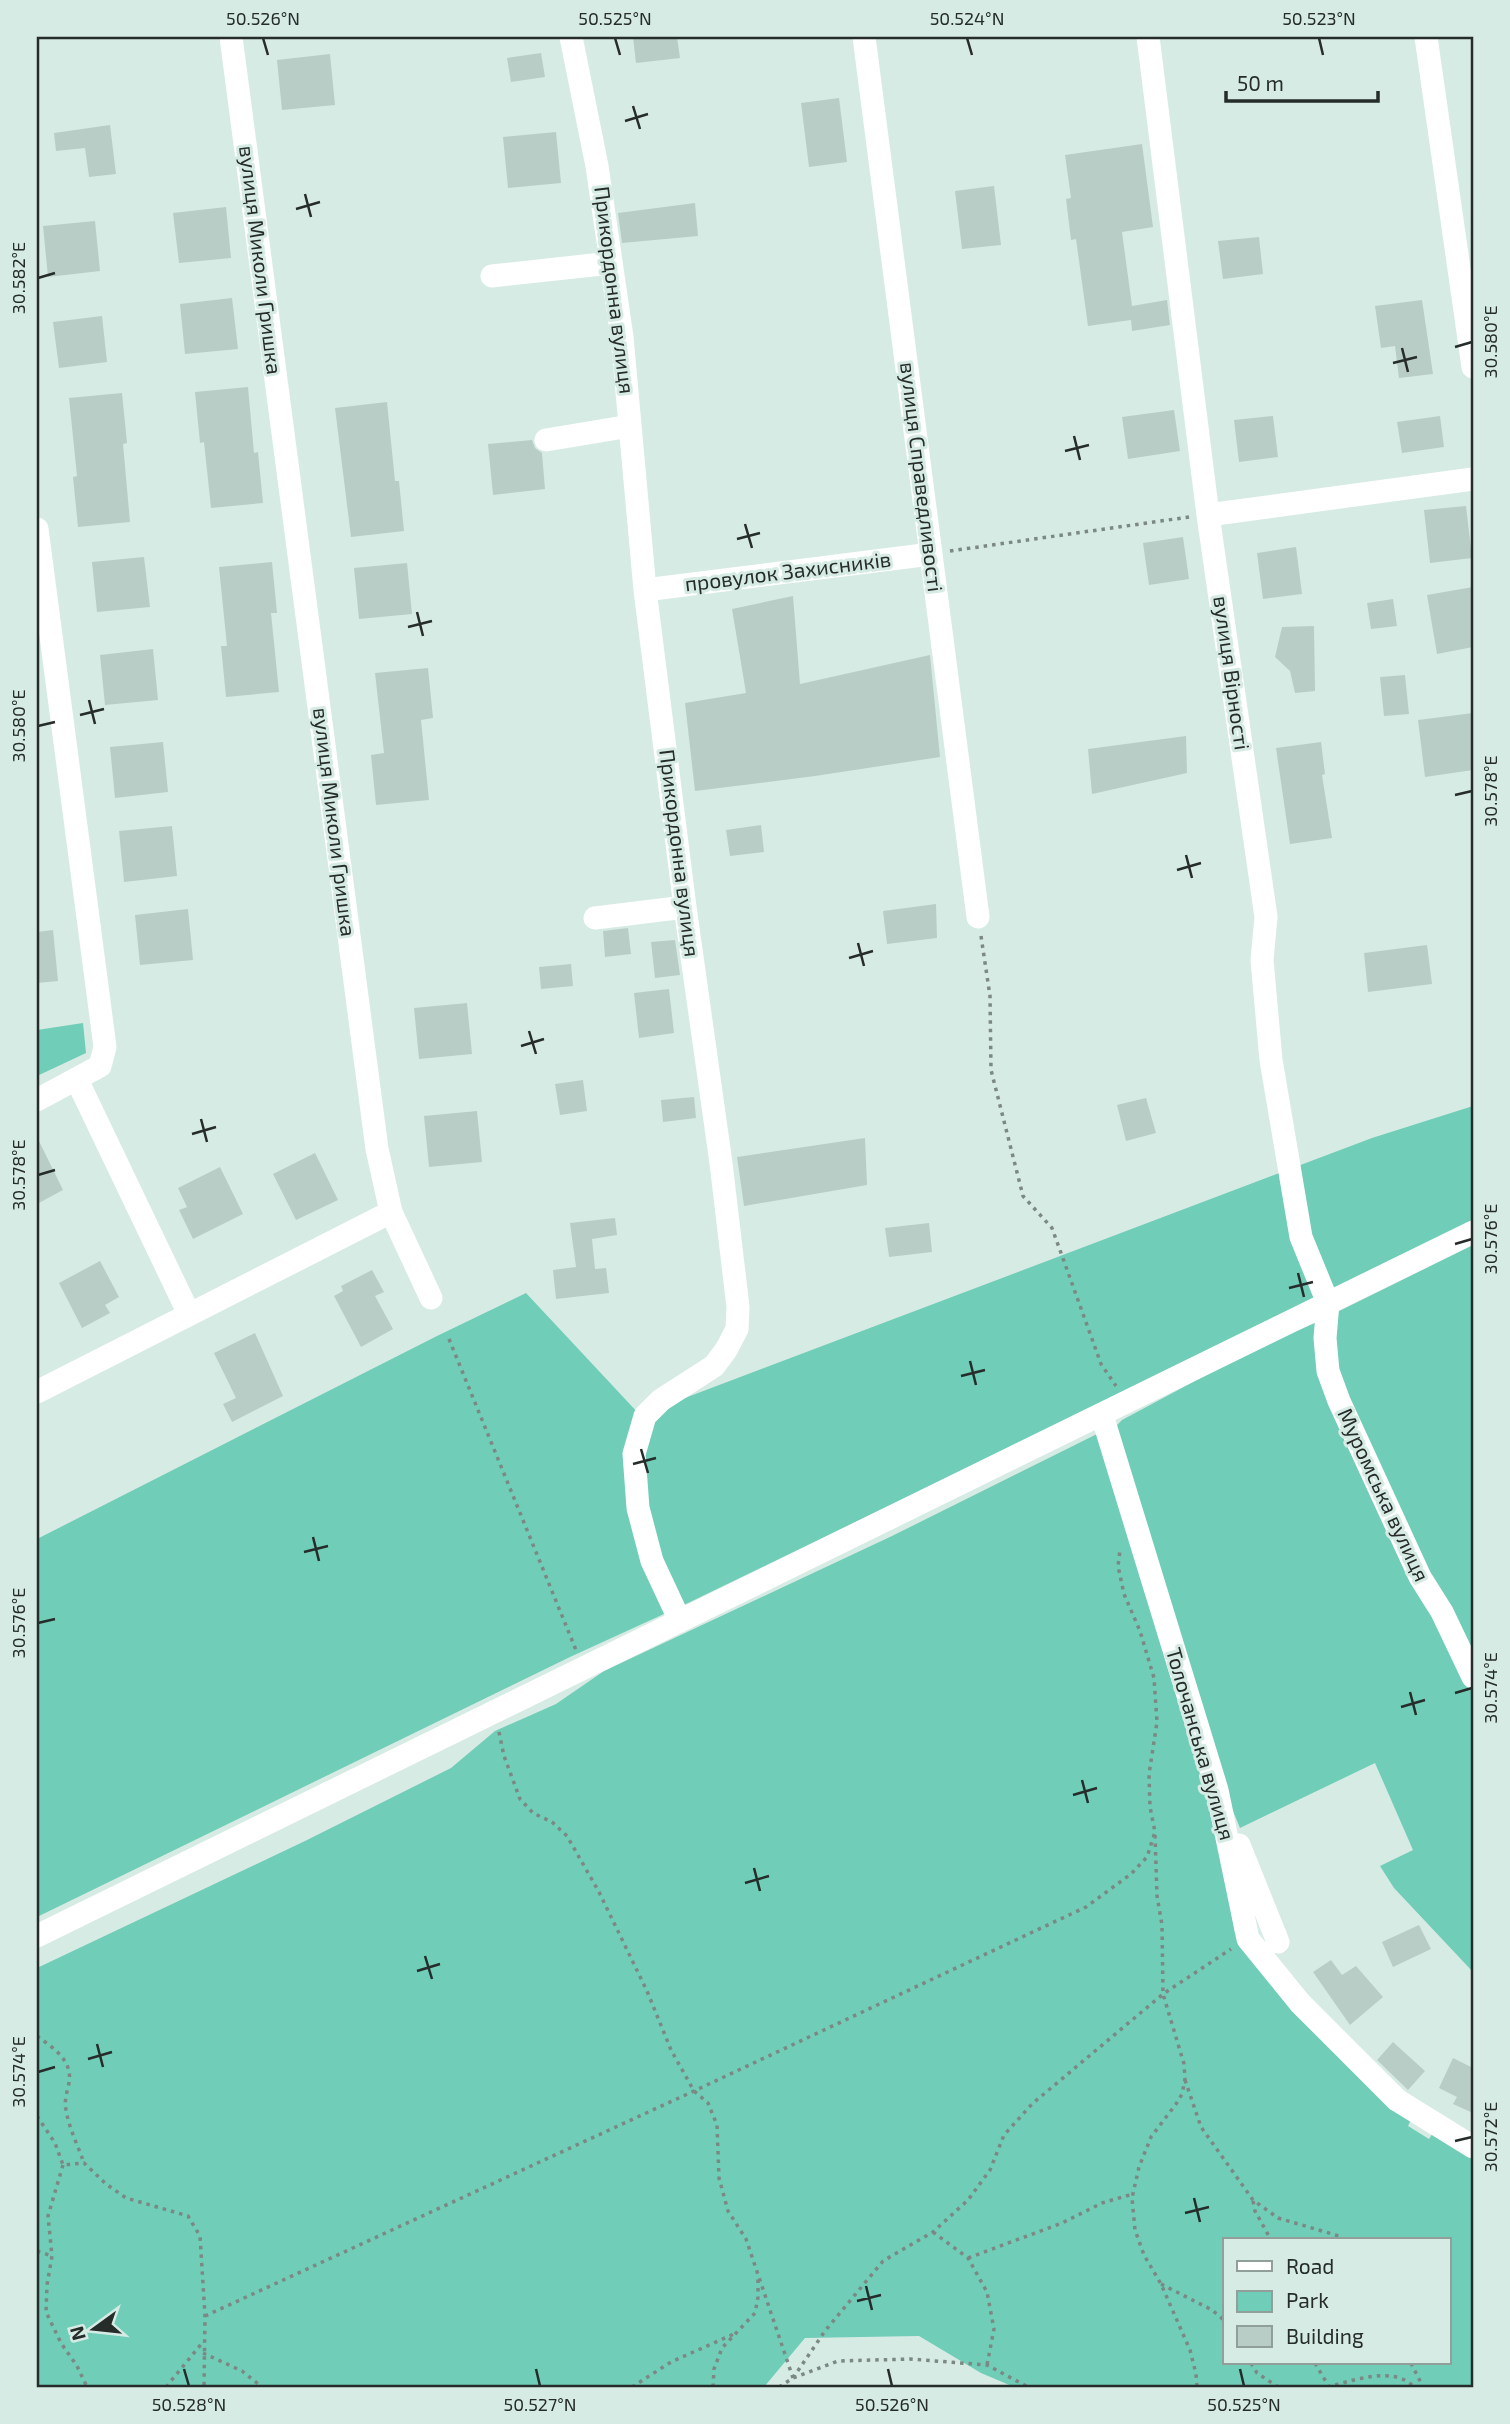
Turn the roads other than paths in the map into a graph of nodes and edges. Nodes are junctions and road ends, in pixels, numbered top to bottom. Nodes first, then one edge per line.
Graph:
1 (231, 37) edge
2 (571, 37) edge
3 (864, 37) edge
4 (1148, 37) edge
5 (1426, 37) edge
6 (611, 263) junction
7 (492, 276) dead end
8 (1473, 367) edge
9 (631, 426) junction
10 (546, 440) dead end
11 (1473, 479) edge
12 (1208, 515) junction
13 (37, 529) edge
14 (931, 554) junction
15 (645, 590) junction
16 (685, 907) junction
17 (978, 917) road end
18 (595, 918) dead end
19 (77, 1080) junction
20 (37, 1100) edge
21 (391, 1212) junction
22 (1473, 1233) edge
23 (431, 1298) dead end
24 (1328, 1303) junction
25 (189, 1314) junction
26 (37, 1392) edge
27 (1102, 1415) junction
28 (680, 1621) junction
29 (1473, 1675) edge
30 (1217, 1790) junction
31 (37, 1936) edge
32 (1278, 1942) dead end
33 (1473, 2147) edge

1 - 21 street, вулиця Миколи Гришка
2 - 6 street, Прикордонна вулиця
3 - 14 street, вулиця Справедливості
4 - 12 street, вулиця Вірності
5 - 8 street
6 - 7 street
6 - 9 street, Прикордонна вулиця
9 - 10 street
9 - 15 street, Прикордонна вулиця
11 - 12 street
12 - 24 street, вулиця Вірності
13 - 19 street
14 - 15 street, провулок Захисників
14 - 17 street, вулиця Справедливості
15 - 16 street, Прикордонна вулиця
16 - 18 street
16 - 28 street, Прикордонна вулиця
19 - 20 street
19 - 25 street
21 - 23 street, вулиця Миколи Гришка
21 - 25 street
22 - 24 street
24 - 27 street
24 - 29 street, Муромська вулиця
25 - 26 street
27 - 28 street
27 - 30 street, Толочанська вулиця
28 - 31 street
30 - 32 street
30 - 33 street, Толочанська вулиця

